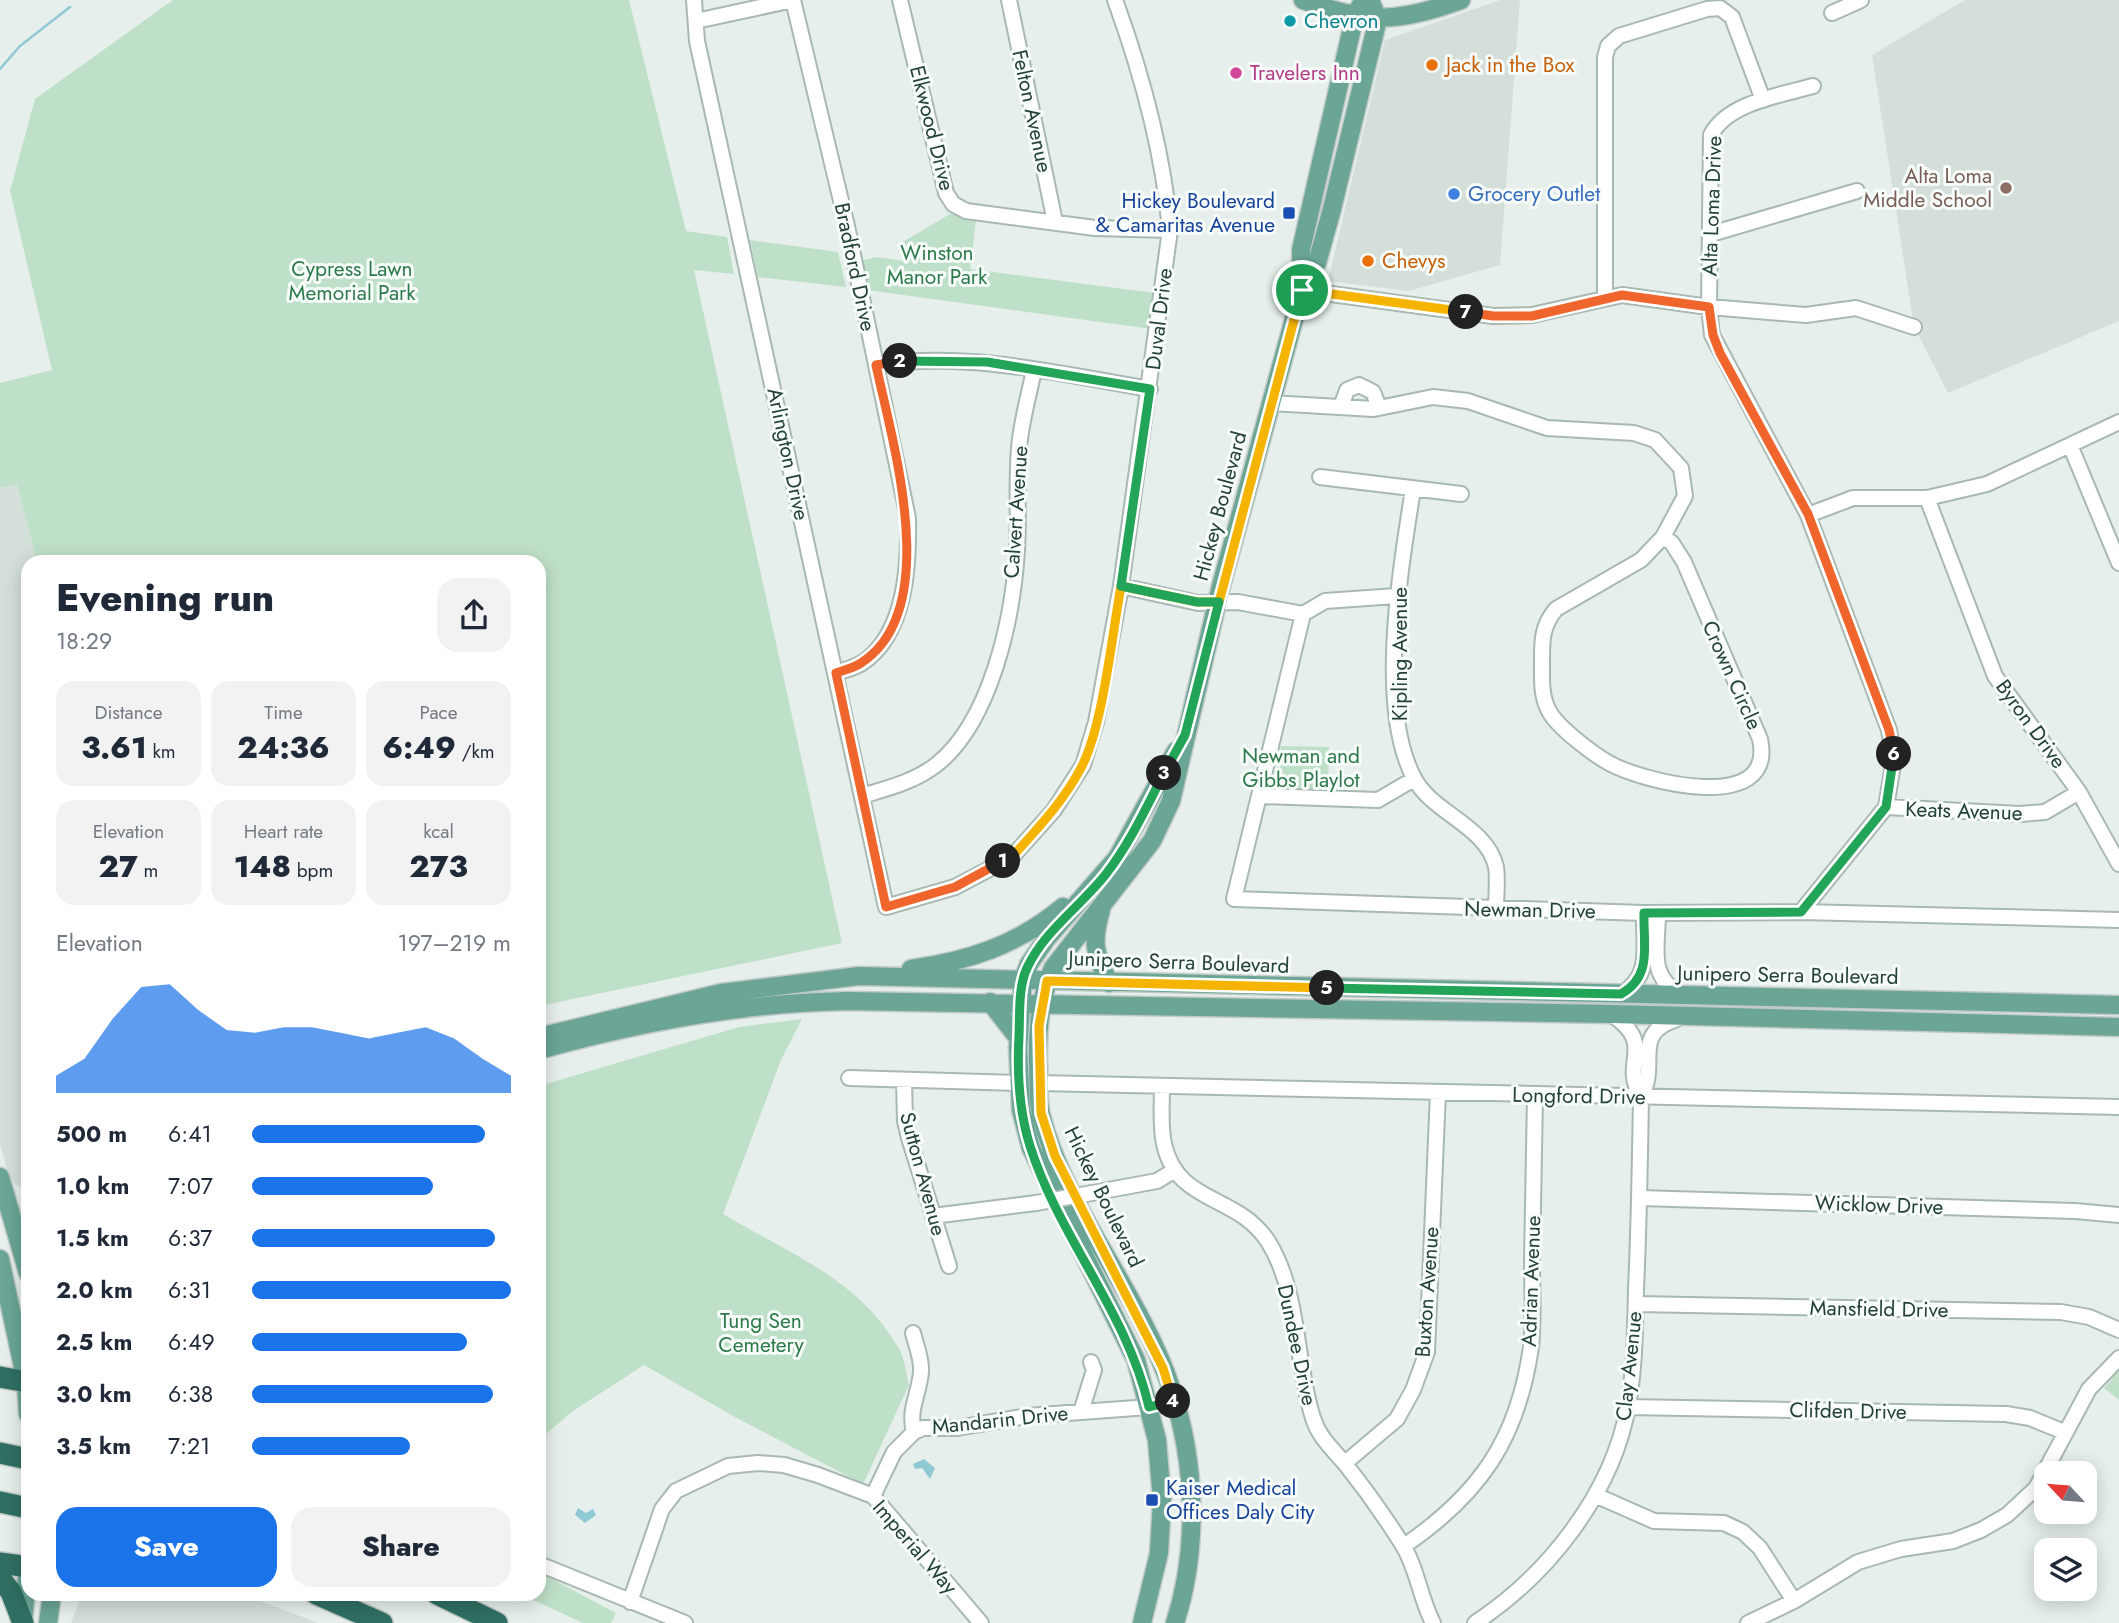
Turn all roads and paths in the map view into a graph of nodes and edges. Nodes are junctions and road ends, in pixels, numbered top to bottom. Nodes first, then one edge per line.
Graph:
1 (694, 0) edge
2 (793, 0) edge
3 (900, 0) edge
4 (1009, 0) edge
5 (1115, 0) edge
6 (1303, 0) edge
7 (1370, 0) edge
8 (1461, 0) edge
9 (1861, 0) edge
10 (1360, 8) edge
11 (1832, 13) dead end
12 (1378, 19) junction
13 (696, 21) junction
14 (1813, 86) dead end
15 (1763, 100) junction
16 (1857, 191) dead end
17 (1055, 222) junction
18 (1170, 230) junction
19 (1711, 234) junction
20 (1302, 290) junction
21 (1605, 297) junction
22 (1709, 307) junction
23 (1913, 327) dead end
24 (876, 365) junction
25 (1034, 370) junction
26 (1150, 389) junction
27 (1270, 404) junction
28 (1341, 407) junction
29 (1379, 407) junction
30 (2119, 422) edge
31 (2070, 445) junction
32 (1320, 477) dead end
33 (1413, 489) junction
34 (1461, 494) dead end
35 (1927, 498) junction
36 (1808, 514) junction
37 (1663, 537) junction
38 (2119, 564) edge
39 (1121, 586) junction
40 (1396, 596) junction
41 (1219, 602) junction
42 (1303, 614) junction
43 (836, 673) junction
44 (1185, 735) junction
45 (1414, 779) junction
46 (2079, 792) junction
47 (862, 796) junction
48 (1259, 796) junction
49 (1886, 807) junction
50 (2119, 864) edge
51 (1105, 875) junction
52 (1102, 906) junction
53 (886, 907) joint
54 (1496, 909) junction
55 (1801, 912) junction
56 (1651, 913) junction
57 (2119, 920) edge
58 (859, 976) junction
59 (1023, 980) junction
60 (1047, 981) junction
61 (1109, 983) junction
62 (1621, 994) junction
63 (1683, 995) junction
64 (990, 1002) junction
65 (1021, 1002) junction
66 (1042, 1002) junction
67 (1082, 1003) junction
68 (2119, 1005) edge
69 (1611, 1013) junction
70 (1682, 1017) junction
71 (2119, 1027) edge
72 (546, 1035) edge
73 (1019, 1039) junction
74 (1038, 1042) junction
75 (546, 1048) edge
76 (849, 1078) dead end
77 (904, 1080) junction
78 (1019, 1083) junction
79 (1039, 1083) junction
80 (1163, 1086) junction
81 (1438, 1092) junction
82 (1535, 1096) junction
83 (1642, 1097) junction
84 (2119, 1107) edge
85 (1175, 1170) junction
86 (0, 1177) edge
87 (1640, 1198) junction
88 (13, 1212) edge
89 (2119, 1215) edge
90 (933, 1216) junction
91 (15, 1235) edge
92 (21, 1253) edge
93 (0, 1259) edge
94 (949, 1266) dead end
95 (1636, 1304) junction
96 (2119, 1331) edge
97 (913, 1333) dead end
98 (21, 1355) edge
99 (2119, 1359) edge
100 (1091, 1362) dead end
101 (0, 1377) edge
102 (21, 1381) edge
103 (1174, 1401) junction
104 (1149, 1407) junction
105 (1628, 1407) junction
106 (1081, 1412) junction
107 (914, 1432) junction
108 (2064, 1432) junction
109 (1345, 1463) junction
110 (1595, 1495) junction
111 (873, 1496) junction
112 (1404, 1546) junction
113 (0, 1563) edge
114 (21, 1565) edge
115 (546, 1567) edge
116 (0, 1578) edge
117 (25, 1601) edge
118 (51, 1601) edge
119 (332, 1601) edge
120 (451, 1601) edge
121 (1794, 1601) junction
122 (630, 1602) junction
123 (23, 1623) edge
124 (48, 1623) edge
125 (382, 1623) edge
126 (497, 1623) edge
127 (685, 1623) edge
128 (981, 1623) edge
129 (1142, 1623) edge
130 (1175, 1623) edge
131 (1433, 1623) edge
132 (1475, 1623) edge
133 (1748, 1623) edge

1 - 13 street, Arlington Drive
2 - 13 street
2 - 24 street, Bradford Drive
3 - 17 street, Elkwood Drive
4 - 17 street, Felton Avenue
5 - 18 street, Duval Drive
6 - 10 main road
7 - 12 main road
8 - 12 main road
9 - 11 street
10 - 12 main road
10 - 20 main road, Hickey Boulevard
12 - 20 main road, Hickey Boulevard
13 - 43 street, Arlington Drive
14 - 15 street, Alta Loma Drive
15 - 19 street, Alta Loma Drive
15 - 21 street
16 - 19 street
17 - 18 street, Elkwood Drive
18 - 26 street, Duval Drive
19 - 22 street, Alta Loma Drive
20 - 21 street
20 - 27 main road, Hickey Boulevard
21 - 22 street
22 - 23 street
22 - 36 street, Alta Loma Drive
24 - 25 street
24 - 43 street, Bradford Drive
25 - 26 street
25 - 47 street, Calvert Avenue
26 - 39 street, Duval Drive
27 - 28 street, Crown Circle
27 - 41 main road, Hickey Boulevard
28 - 29 street, Crown Circle
28 - 29 street
29 - 37 street, Crown Circle
30 - 31 street
31 - 35 street
31 - 38 street
32 - 33 street
33 - 34 street
33 - 40 street, Kipling Avenue
35 - 36 street
35 - 46 street, Byron Drive
36 - 49 street, Alta Loma Drive
37 - 37 street, Crown Circle
39 - 41 street
39 - 53 street, Duval Drive
40 - 42 street
40 - 45 street, Kipling Avenue
41 - 42 street
41 - 44 main road, Hickey Boulevard
42 - 48 street, Newman Drive
43 - 47 street, Arlington Drive
44 - 51 main road, Hickey Boulevard
44 - 52 main road, Hickey Boulevard
45 - 48 street
45 - 54 street, Kipling Avenue
46 - 49 street, Keats Avenue
46 - 50 street, Byron Drive
47 - 53 street, Arlington Drive
48 - 54 street, Newman Drive
49 - 55 street, Alta Loma Drive
51 - 58 main road
51 - 59 main road, Hickey Boulevard
52 - 60 main road, Hickey Boulevard
52 - 61 main road
54 - 56 street, Newman Drive
55 - 56 street, Newman Drive
55 - 57 street, Newman Drive
56 - 62 street
56 - 63 street
58 - 59 main road, Junipero Serra Boulevard
58 - 72 main road, Junipero Serra Boulevard
59 - 60 main road, Junipero Serra Boulevard
59 - 65 main road, Hickey Boulevard
60 - 61 main road, Junipero Serra Boulevard
60 - 66 main road, Hickey Boulevard
61 - 62 main road, Junipero Serra Boulevard
62 - 63 main road, Junipero Serra Boulevard
63 - 68 main road, Junipero Serra Boulevard
64 - 65 main road, Junipero Serra Boulevard
64 - 73 main road
64 - 75 main road, Junipero Serra Boulevard
65 - 66 main road, Junipero Serra Boulevard
65 - 73 main road, Hickey Boulevard
66 - 67 main road, Junipero Serra Boulevard
66 - 74 main road, Hickey Boulevard
67 - 69 main road, Junipero Serra Boulevard
67 - 74 main road
69 - 70 main road, Junipero Serra Boulevard
69 - 83 street, Clay Avenue
70 - 71 main road, Junipero Serra Boulevard
70 - 83 street, Clay Avenue
73 - 78 main road, Hickey Boulevard
74 - 79 main road, Hickey Boulevard
76 - 77 street
77 - 78 street
77 - 90 street, Sutton Avenue
78 - 104 main road, Hickey Boulevard
79 - 80 street, Longford Drive
79 - 103 main road, Hickey Boulevard
80 - 81 street, Longford Drive
80 - 85 street, Dundee Drive
81 - 82 street, Longford Drive
81 - 109 street, Buxton Avenue
82 - 83 street, Longford Drive
82 - 112 street, Adrian Avenue
83 - 84 street, Longford Drive
83 - 87 street, Clay Avenue
85 - 90 street, bridge
85 - 109 street, Dundee Drive
86 - 88 main road
87 - 89 street, Wicklow Drive
87 - 95 street, Clay Avenue
88 - 91 main road
90 - 94 street, Sutton Avenue
91 - 92 main road
93 - 98 main road
95 - 96 street, Mansfield Drive
95 - 105 street, Clay Avenue
97 - 107 street
99 - 108 street
100 - 106 street, Mandarin Drive
101 - 102 highway
103 - 104 street, Mandarin Drive
103 - 130 main road, Hickey Boulevard
104 - 106 street, Mandarin Drive
104 - 129 main road, Hickey Boulevard
105 - 108 street, Clifden Drive
105 - 110 street, Clay Avenue
106 - 107 street, Mandarin Drive
107 - 111 street, Mandarin Drive
108 - 121 street
109 - 112 street, Dundee Drive
110 - 121 street
110 - 132 street, Clay Avenue
111 - 122 street, Imperial Way
111 - 128 street, Imperial Way
112 - 131 street, Dundee Drive
113 - 114 highway
115 - 122 street
116 - 123 highway
117 - 123 main road
118 - 124 main road
119 - 125 highway
120 - 126 highway
121 - 133 street
122 - 127 street

